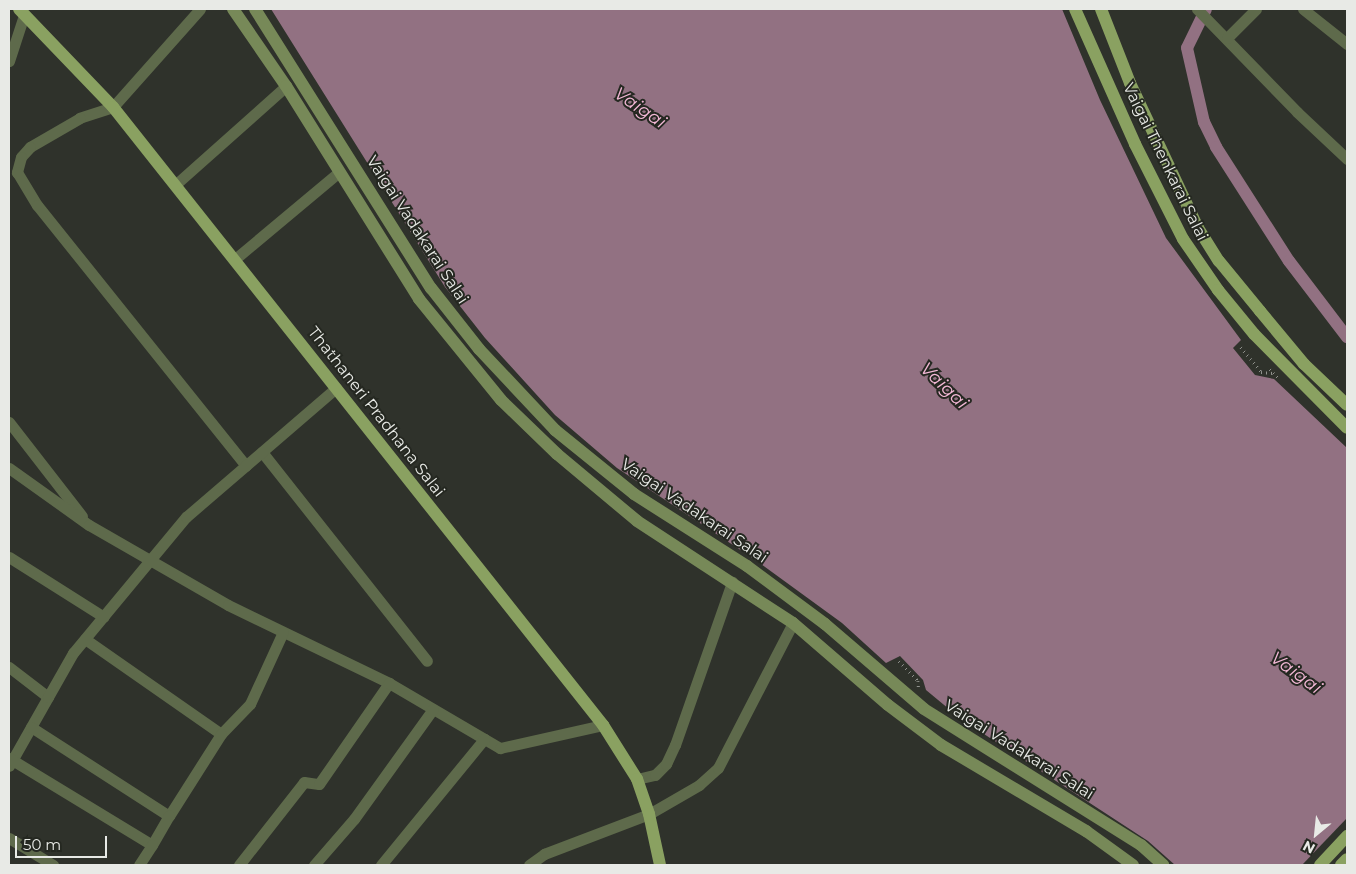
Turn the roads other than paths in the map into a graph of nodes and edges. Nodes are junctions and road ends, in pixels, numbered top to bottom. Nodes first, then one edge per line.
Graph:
1 (200, 9) edge
2 (232, 9) edge
3 (255, 9) edge
4 (1075, 9) edge
5 (1101, 9) edge
6 (1197, 9) edge
7 (1256, 9) edge
8 (1303, 9) edge
9 (21, 12) edge
10 (1227, 38) junction
11 (1347, 44) edge
12 (9, 60) edge
13 (286, 86) junction
14 (113, 107) junction
15 (1347, 159) edge
16 (339, 172) junction
17 (175, 185) junction
18 (235, 259) junction
19 (336, 388) junction
20 (1347, 405) edge
21 (9, 422) edge
22 (1347, 428) edge
23 (262, 452) junction
24 (246, 466) junction
25 (9, 468) edge
26 (90, 526) junction
27 (9, 557) edge
28 (150, 560) junction
29 (732, 582) junction
30 (104, 617) junction
31 (793, 623) junction
32 (283, 632) junction
33 (86, 639) junction
34 (427, 662) dead end
35 (9, 667) edge
36 (389, 683) junction
37 (48, 697) junction
38 (433, 709) junction
39 (603, 725) junction
40 (31, 727) junction
41 (221, 734) junction
42 (484, 739) junction
43 (10, 761) edge
44 (637, 779) junction
45 (649, 814) junction
46 (169, 816) junction
47 (1347, 836) edge
48 (9, 838) edge
49 (152, 845) junction
50 (1347, 859) edge
51 (1125, 863) edge
52 (53, 865) edge
53 (139, 865) edge
54 (239, 865) edge
55 (314, 865) edge
56 (381, 865) edge
57 (529, 865) edge
58 (660, 865) edge
59 (1163, 865) edge
60 (1320, 865) edge
61 (1341, 865) edge

1 - 14 street
2 - 13 main road, Vaigai Vadakarai Salai
3 - 59 main road, Vaigai Vadakarai Salai
4 - 22 main road, Vaigai Thenkarai Salai
5 - 20 main road, Vaigai Thenkarai Salai
6 - 10 street
7 - 10 street
8 - 11 street
9 - 12 street
9 - 14 main road, Thathaneri Pradhana Salai
10 - 15 street
13 - 16 main road, Vaigai Vadakarai Salai
13 - 17 street
14 - 17 main road, Thathaneri Pradhana Salai
14 - 24 street
16 - 18 street
16 - 29 main road, Vaigai Vadakarai Salai
17 - 18 main road, Thathaneri Pradhana Salai
18 - 19 main road, Thathaneri Pradhana Salai
19 - 23 street
19 - 39 main road, Thathaneri Pradhana Salai
21 - 26 street
23 - 24 street
23 - 34 street
24 - 28 street
25 - 26 street
26 - 28 street
27 - 30 street
28 - 30 street
28 - 32 street
29 - 31 main road, Vaigai Vadakarai Salai
29 - 44 street
30 - 33 street
31 - 45 street
31 - 51 main road, Vaigai Vadakarai Salai
32 - 36 street
32 - 41 street
33 - 37 street
33 - 41 street
35 - 37 street
36 - 38 street
36 - 54 street
37 - 40 street
38 - 42 street
38 - 55 street
39 - 42 street
39 - 44 main road, Thathaneri Pradhana Salai
40 - 43 street
40 - 46 street
41 - 46 street
42 - 56 street
43 - 49 street
44 - 45 main road, Thathaneri Pradhana Salai
45 - 57 street
45 - 58 main road, Thathaneri Pradhana Salai
46 - 49 street
47 - 60 main road
48 - 52 street
49 - 53 street
50 - 61 main road

